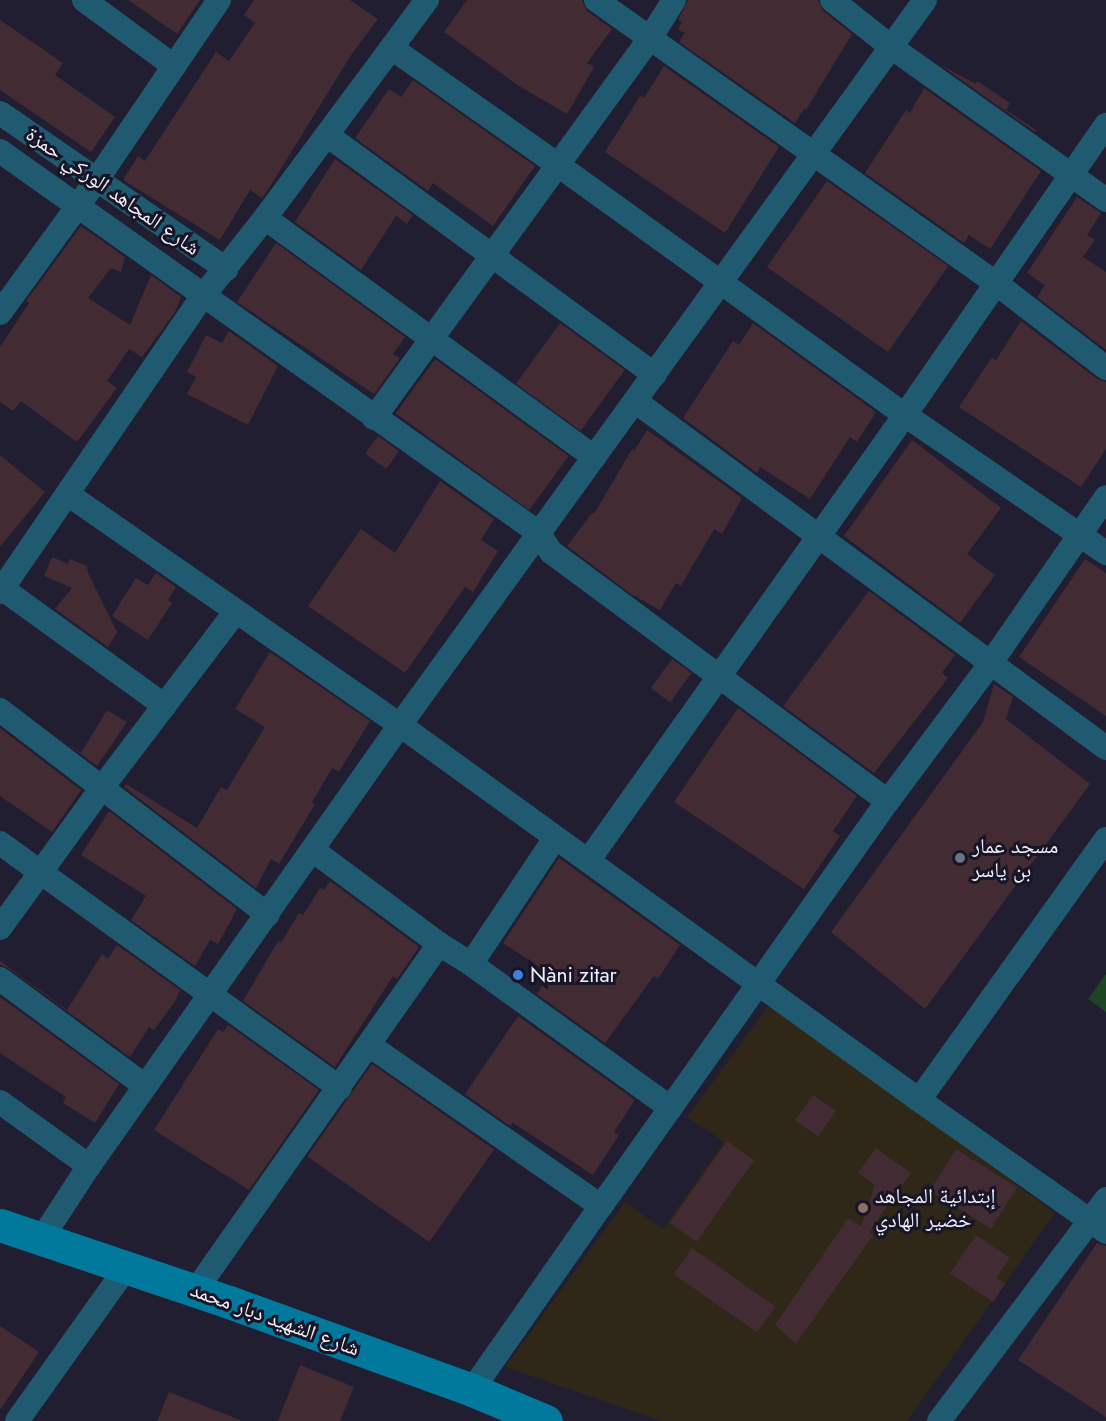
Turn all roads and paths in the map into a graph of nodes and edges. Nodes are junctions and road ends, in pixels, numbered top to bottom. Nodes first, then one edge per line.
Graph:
1 (84, 0) edge
2 (219, 0) edge
3 (427, 0) edge
4 (596, 0) edge
5 (674, 0) edge
6 (832, 0) edge
7 (925, 0) edge
8 (650, 38) junction
9 (891, 47) junction
10 (393, 49) junction
11 (174, 66) junction
12 (0, 112) edge
13 (1106, 125) edge
14 (327, 135) junction
15 (0, 151) edge
16 (814, 155) junction
17 (558, 165) junction
18 (1071, 176) junction
19 (96, 181) junction
20 (1106, 200) edge
21 (78, 204) junction
22 (265, 218) junction
23 (491, 256) junction
24 (226, 269) junction
25 (721, 284) junction
26 (997, 284) junction
27 (203, 296) junction
28 (0, 313) edge
29 (431, 339) junction
30 (1106, 368) edge
31 (655, 375) junction
32 (635, 401) junction
33 (905, 416) junction
34 (374, 418) junction
35 (594, 457) junction
36 (69, 495) junction
37 (1106, 497) edge
38 (539, 533) junction
39 (1078, 533) junction
40 (817, 538) junction
41 (1106, 554) edge
42 (1, 589) edge
43 (236, 611) junction
44 (990, 664) junction
45 (718, 677) junction
46 (165, 706) junction
47 (0, 710) edge
48 (400, 725) junction
49 (1106, 748) edge
50 (101, 789) junction
51 (888, 801) junction
52 (555, 838) junction
53 (1106, 839) edge
54 (0, 843) edge
55 (314, 851) junction
56 (588, 861) junction
57 (40, 874) junction
58 (268, 915) junction
59 (0, 928) edge
60 (439, 944) junction
61 (471, 964) junction
62 (0, 979) edge
63 (759, 983) junction
64 (209, 996) junction
65 (369, 1045) junction
66 (146, 1086) junction
67 (340, 1088) junction
68 (919, 1100) junction
69 (0, 1102) edge
70 (671, 1108) junction
71 (89, 1166) junction
72 (1106, 1199) edge
73 (601, 1206) junction
74 (0, 1225) edge
75 (1098, 1227) edge
76 (42, 1238) junction
77 (127, 1267) junction
78 (196, 1290) junction
79 (472, 1390) junction
80 (17, 1421) edge
81 (546, 1421) edge
82 (939, 1421) edge

1 - 11 street
2 - 11 street
3 - 10 street
4 - 8 street
5 - 8 street
6 - 9 street
7 - 9 street
8 - 16 street
8 - 17 street
9 - 16 street
9 - 18 street
10 - 14 street
10 - 17 street
11 - 19 street
12 - 19 street, شارع المجاهد الوركي حمزة
13 - 18 street
14 - 22 street
14 - 23 street
15 - 21 street, شارع المجاهد الوركي حمزة
16 - 25 street
16 - 26 street
17 - 23 street
17 - 25 street
18 - 20 street
18 - 26 street
19 - 21 street
19 - 24 street, شارع المجاهد الوركي حمزة
21 - 27 street, شارع المجاهد الوركي حمزة
21 - 28 street
22 - 24 street
22 - 29 street
23 - 29 street
23 - 31 street
24 - 27 street
25 - 31 street
25 - 33 street
26 - 30 street
26 - 33 street
27 - 34 street, شارع المجاهد الوركي حمزة
27 - 36 street
29 - 34 street
29 - 35 street
31 - 32 street
32 - 35 street
32 - 40 street
33 - 39 street
33 - 40 street
34 - 38 street, شارع المجاهد الوركي حمزة
35 - 38 street
36 - 42 street
36 - 43 street
37 - 39 street
38 - 45 street, شارع المجاهد الوركي حمزة
38 - 48 street
39 - 41 street
39 - 44 street
40 - 44 street
40 - 45 street
42 - 46 street
43 - 46 street
43 - 48 street
44 - 49 street
44 - 51 street
45 - 51 street, شارع المجاهد الوركي حمزة
45 - 56 street
46 - 50 street
47 - 50 street
48 - 52 street
48 - 55 street
50 - 57 street
50 - 58 street
51 - 63 street
52 - 56 street
52 - 61 street
53 - 68 street
54 - 57 street
55 - 58 street
55 - 60 street
56 - 63 street
57 - 59 street
57 - 64 street
58 - 64 street
60 - 61 street
60 - 65 street
61 - 70 street
62 - 66 street
63 - 68 street
63 - 70 street
64 - 66 street
64 - 67 street
65 - 67 street
65 - 73 street
66 - 71 street
67 - 78 street
68 - 75 street
69 - 71 street
70 - 73 street
71 - 76 street
72 - 75 street
73 - 79 street
74 - 76 street, شارع الشهيد دبار محمد
75 - 82 street
76 - 77 street, شارع الشهيد دبار محمد
77 - 78 street, شارع الشهيد دبار محمد
77 - 80 street
78 - 79 street, شارع الشهيد دبار محمد
79 - 81 street, شارع الشهيد دبار محمد

